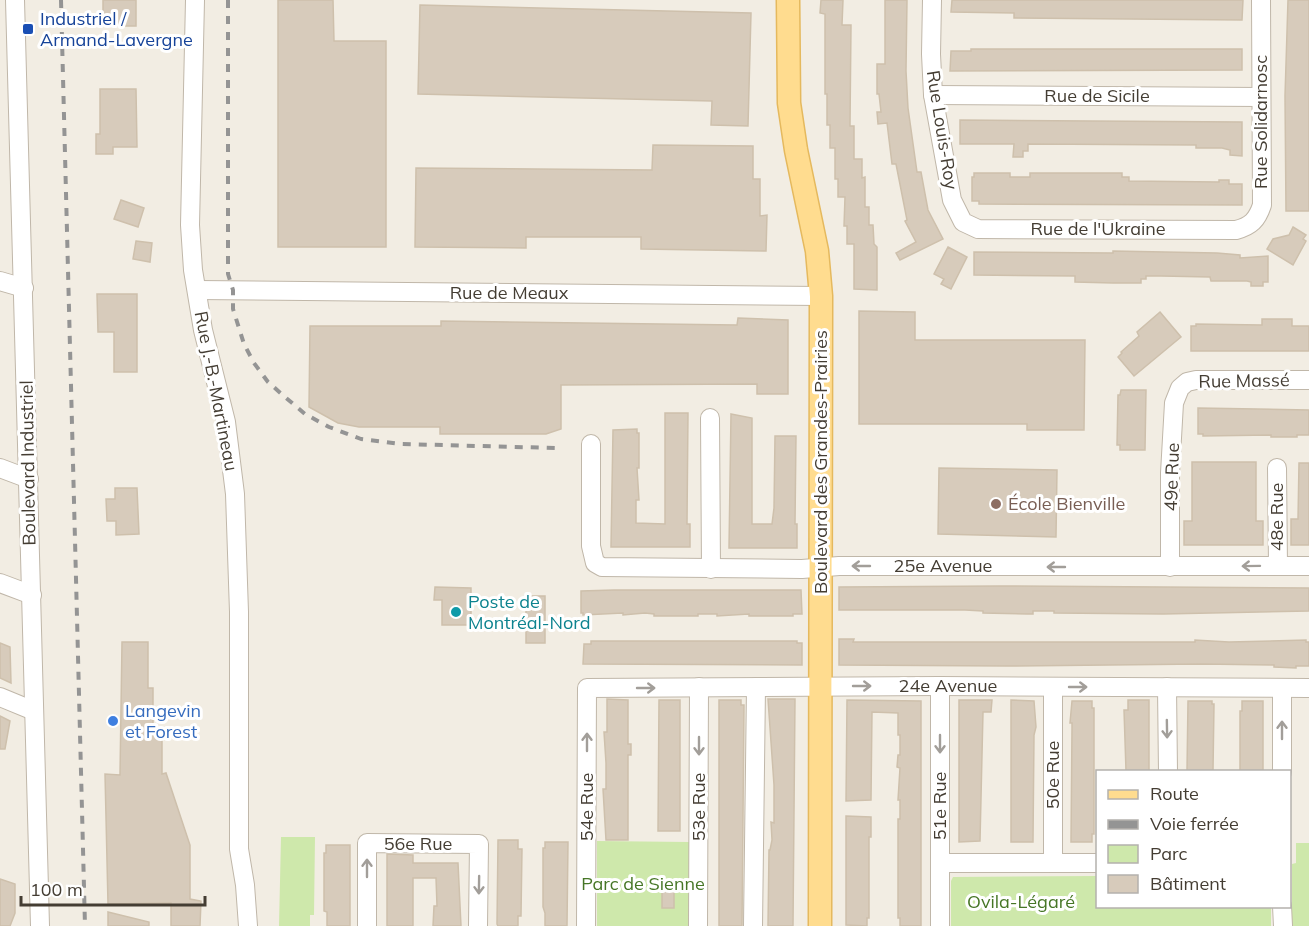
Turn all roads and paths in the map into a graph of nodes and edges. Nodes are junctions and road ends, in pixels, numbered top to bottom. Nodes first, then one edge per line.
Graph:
1 (15, 0) edge
2 (195, 0) edge
3 (788, 0) edge
4 (932, 0) edge
5 (1261, 0) edge
6 (8, 34) edge
7 (933, 95) junction
8 (1261, 97) junction
9 (963, 222) joint
10 (1236, 230) joint
11 (0, 280) edge
12 (24, 288) junction
13 (197, 290) junction
14 (821, 296) junction
15 (1309, 380) edge
16 (1180, 388) joint
17 (710, 418) dead end
18 (591, 444) dead end
19 (0, 468) edge
20 (1277, 468) dead end
21 (29, 479) junction
22 (1278, 566) junction
23 (1309, 566) edge
24 (821, 567) junction
25 (1170, 567) junction
26 (711, 568) junction
27 (0, 583) edge
28 (32, 595) junction
29 (940, 686) junction
30 (699, 687) junction
31 (756, 687) junction
32 (821, 687) junction
33 (1053, 687) junction
34 (1167, 687) junction
35 (587, 688) joint
36 (1282, 688) junction
37 (1309, 688) edge
38 (0, 697) edge
39 (34, 711) junction
40 (1168, 770) edge
41 (1282, 770) edge
42 (940, 863) junction
43 (1053, 863) junction
44 (1096, 863) edge
45 (1282, 908) edge
46 (40, 926) edge
47 (248, 926) edge
48 (367, 926) edge
49 (478, 926) edge
50 (586, 926) edge
51 (698, 926) edge
52 (753, 926) edge
53 (820, 926) edge
54 (940, 926) edge
55 (1282, 926) edge

1 - 6 street, Boulevard Industriel
2 - 13 street, Rue J.-B.-Martineau
3 - 14 main road, Boulevard des Grandes-Prairies
4 - 7 street, Rue Louis-Roy
5 - 8 street, Rue Solidarnosc
6 - 12 street, Boulevard Industriel
7 - 8 street, Rue de Sicile
7 - 9 street, Rue Louis-Roy
8 - 10 street, Rue Solidarnosc
9 - 10 street, Rue de l'Ukraine
11 - 12 street
12 - 21 street, Boulevard Industriel
13 - 14 street, Rue de Meaux
13 - 47 street, Rue J.-B.-Martineau
14 - 24 main road, Boulevard des Grandes-Prairies
15 - 16 street, Rue Massé
16 - 25 street, 49e Rue
17 - 26 street
18 - 26 street, 25e Avenue
19 - 21 street
20 - 22 street, 48e Rue
21 - 28 street, Boulevard Industriel
22 - 23 street, 25e Avenue
22 -> 25 street, 25e Avenue
25 -> 24 street, 25e Avenue
24 - 26 street, 25e Avenue
24 - 32 main road, Boulevard des Grandes-Prairies
27 - 28 street
28 - 39 street, Boulevard Industriel
32 -> 29 street, 24e Avenue
29 - 33 street, 24e Avenue
29 -> 42 street, 51e Rue
30 - 31 street, 24e Avenue
35 -> 30 street, 24e Avenue
30 -> 51 street, 53e Rue
31 - 32 street, 24e Avenue
31 - 52 street
32 - 53 main road, Boulevard des Grandes-Prairies
33 -> 34 street, 24e Avenue
33 - 43 street, 50e Rue
34 - 36 street, 24e Avenue
34 -> 40 street
50 -> 35 street, 54e Rue
36 - 37 street, 24e Avenue
41 -> 36 street
38 - 39 street
39 - 46 street, Boulevard Industriel
42 - 43 street
42 - 54 street, 51e Rue
43 - 44 street
45 - 55 street
48 -> 49 street, 56e Rue

